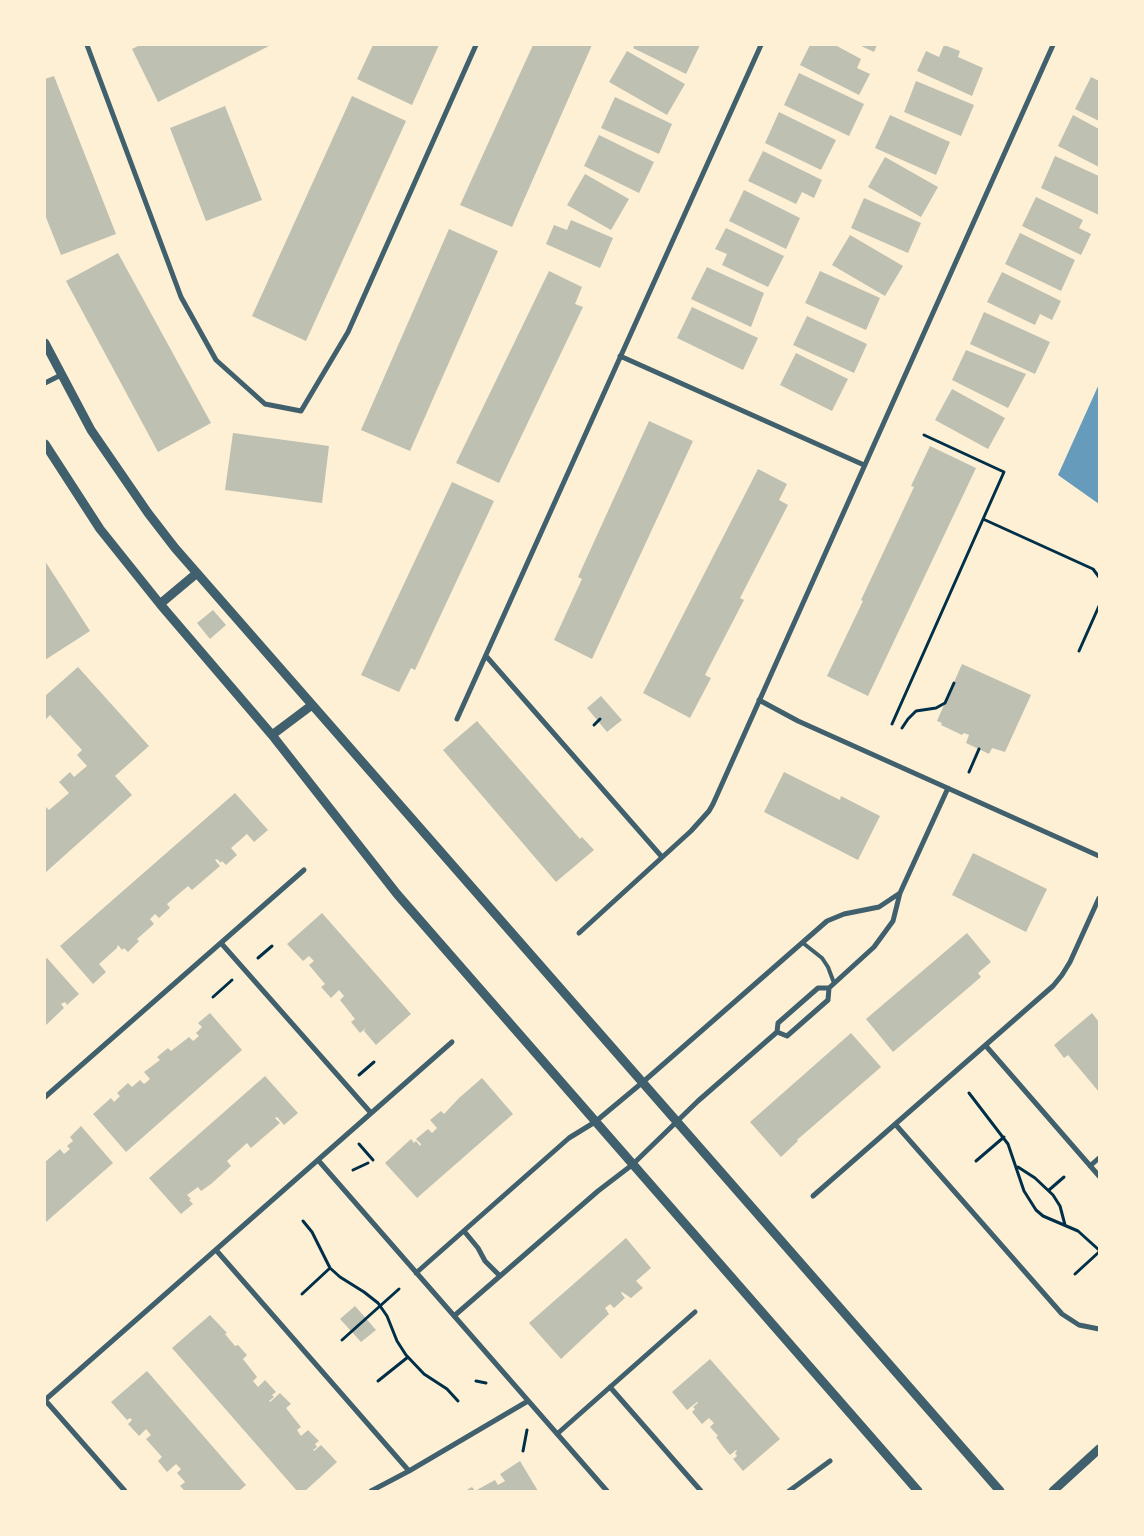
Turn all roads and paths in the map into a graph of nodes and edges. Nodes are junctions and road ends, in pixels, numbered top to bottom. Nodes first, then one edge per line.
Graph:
1 (87, 45) edge
2 (476, 45) edge
3 (761, 45) edge
4 (1051, 46) edge
5 (45, 343) edge
6 (620, 356) junction
7 (62, 375) junction
8 (45, 383) edge
9 (924, 435) dead end
10 (45, 444) edge
11 (864, 465) junction
12 (983, 519) junction
13 (198, 573) junction
14 (1099, 577) edge
15 (160, 604) junction
16 (1099, 606) edge
17 (1097, 615) edge
18 (1079, 651) dead end
19 (486, 656) junction
20 (954, 683) dead end
21 (759, 700) junction
22 (312, 705) junction
23 (457, 719) dead end
24 (600, 719) dead end
25 (892, 724) dead end
26 (594, 725) dead end
27 (902, 728) dead end
28 (272, 735) junction
29 (979, 749) dead end
30 (969, 772) dead end
31 (948, 788) junction
32 (1099, 856) edge
33 (662, 857) junction
34 (304, 870) dead end
35 (900, 893) junction
36 (1099, 898) edge
37 (580, 933) dead end
38 (221, 943) junction
39 (802, 943) junction
40 (272, 946) dead end
41 (258, 958) dead end
42 (232, 980) dead end
43 (834, 983) junction
44 (829, 988) junction
45 (213, 997) dead end
46 (777, 1032) junction
47 (452, 1042) dead end
48 (986, 1046) junction
49 (374, 1062) dead end
50 (359, 1075) dead end
51 (643, 1082) junction
52 (969, 1093) dead end
53 (45, 1097) edge
54 (371, 1113) junction
55 (595, 1122) junction
56 (678, 1122) junction
57 (896, 1124) junction
58 (1004, 1137) junction
59 (359, 1144) dead end
60 (1099, 1158) edge
61 (318, 1160) junction
62 (373, 1160) dead end
63 (976, 1161) dead end
64 (368, 1163) dead end
65 (632, 1165) junction
66 (1090, 1166) junction
67 (1017, 1167) junction
68 (353, 1170) dead end
69 (1099, 1176) edge
70 (1064, 1177) dead end
71 (1049, 1190) junction
72 (813, 1196) dead end
73 (303, 1221) dead end
74 (1065, 1225) junction
75 (464, 1231) junction
76 (216, 1250) junction
77 (1099, 1251) edge
78 (330, 1268) junction
79 (416, 1272) junction
80 (1075, 1274) dead end
81 (500, 1276) junction
82 (399, 1289) dead end
83 (302, 1294) dead end
84 (380, 1306) junction
85 (695, 1312) dead end
86 (454, 1316) junction
87 (1099, 1329) edge
88 (342, 1340) dead end
89 (408, 1357) junction
90 (378, 1381) dead end
91 (476, 1381) dead end
92 (486, 1384) dead end
93 (610, 1387) junction
94 (45, 1400) edge
95 (458, 1401) dead end
96 (528, 1401) junction
97 (527, 1430) dead end
98 (557, 1434) junction
99 (1099, 1449) edge
100 (523, 1451) dead end
101 (830, 1461) dead end
102 (409, 1471) junction
103 (125, 1491) edge
104 (371, 1491) edge
105 (607, 1491) edge
106 (701, 1491) edge
107 (789, 1491) edge
108 (918, 1491) edge
109 (1000, 1491) edge
110 (1053, 1491) edge

1 - 2 street
3 - 6 street
4 - 11 street
5 - 7 street
6 - 11 street
6 - 19 street
7 - 8 street
7 - 13 street
9 - 12 path
10 - 15 street
11 - 21 street
12 - 14 path
12 - 25 path
13 - 15 street
13 - 22 street
15 - 28 street
16 - 17 path
17 - 18 path
19 - 23 street
19 - 33 street
20 - 27 path
21 - 31 street
21 - 33 street
22 - 28 street
22 - 51 street
24 - 26 path
28 - 55 street
29 - 30 path
31 - 32 street
31 - 35 street
33 - 37 street
34 - 38 street
35 - 39 street
35 - 43 street
36 - 48 street
38 - 53 street
38 - 54 street
39 - 43 lane
39 - 51 street
40 - 41 path
42 - 45 path
43 - 44 street
44 - 46 street
44 - 46 street
46 - 56 street
47 - 54 street
48 - 57 street
48 - 66 street
49 - 50 path
51 - 55 street
51 - 56 street
52 - 58 path
54 - 61 street
55 - 65 street
55 - 75 street
56 - 65 street
56 - 109 street
57 - 72 street
57 - 87 street
58 - 63 path
58 - 67 path
59 - 62 path
60 - 66 street
61 - 76 street
61 - 79 street
64 - 68 path
65 - 81 street
65 - 108 street
66 - 69 street
67 - 71 path
67 - 74 path
70 - 71 path
71 - 74 path
73 - 78 path
74 - 77 path
75 - 79 street
75 - 81 street
76 - 94 street
76 - 102 street
77 - 80 path
78 - 83 path
78 - 84 path
79 - 86 street
81 - 86 street
82 - 84 path
84 - 88 path
84 - 89 path
85 - 93 street
86 - 96 street
89 - 90 path
89 - 95 path
91 - 92 path
93 - 98 street
93 - 106 street
94 - 103 street
96 - 98 street
96 - 102 street
97 - 100 path
98 - 105 street
99 - 110 street
101 - 107 street
102 - 104 street

